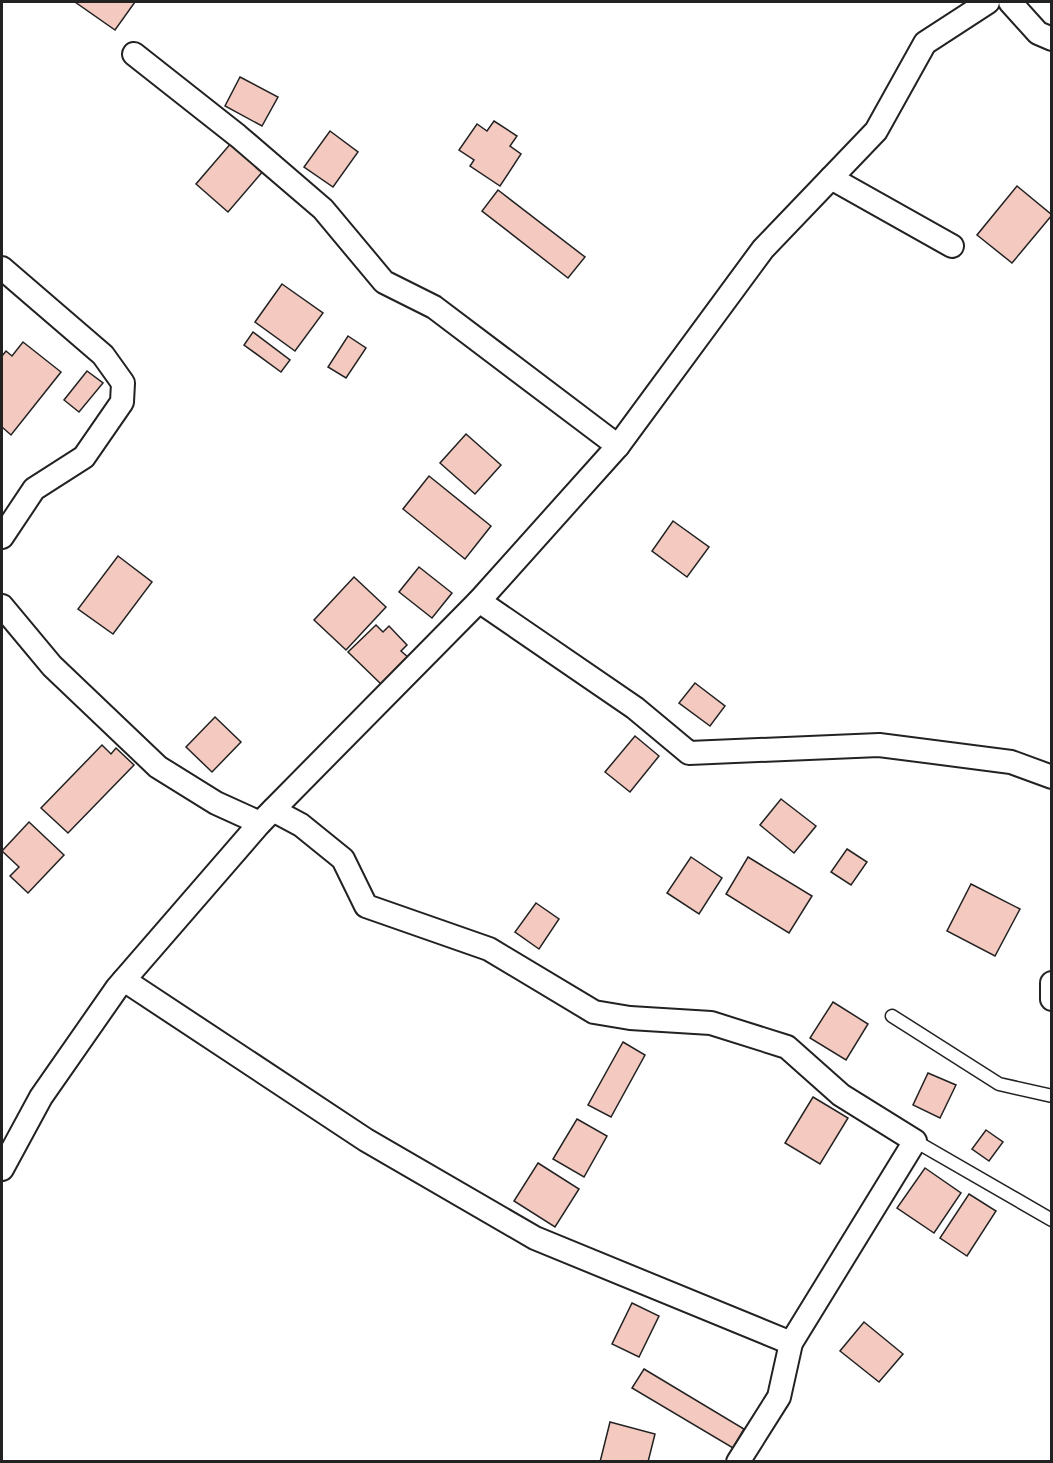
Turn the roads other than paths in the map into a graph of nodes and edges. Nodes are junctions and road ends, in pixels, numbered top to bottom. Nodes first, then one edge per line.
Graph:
1 (988, 2) edge
2 (1010, 2) edge
3 (1052, 39) edge
4 (134, 54) dead end
5 (831, 178) junction
6 (952, 246) dead end
7 (2, 268) edge
8 (618, 446) junction
9 (2, 537) edge
10 (479, 601) junction
11 (2, 606) edge
12 (1052, 777) edge
13 (266, 817) junction
14 (124, 980) junction
15 (1052, 983) edge
16 (1052, 999) edge
17 (892, 1016) dead end
18 (1052, 1096) edge
19 (915, 1141) junction
20 (2, 1169) edge
21 (1052, 1220) edge
22 (791, 1343) junction
23 (738, 1461) edge

1 - 5 street
2 - 3 street
4 - 8 street
5 - 6 street
5 - 8 street
7 - 9 street
8 - 10 street
10 - 12 street
10 - 13 street
11 - 13 street
13 - 14 street
13 - 19 street
14 - 20 street
14 - 22 street
15 - 16 street
17 - 18 lane
19 - 21 lane
19 - 22 street
22 - 23 street

